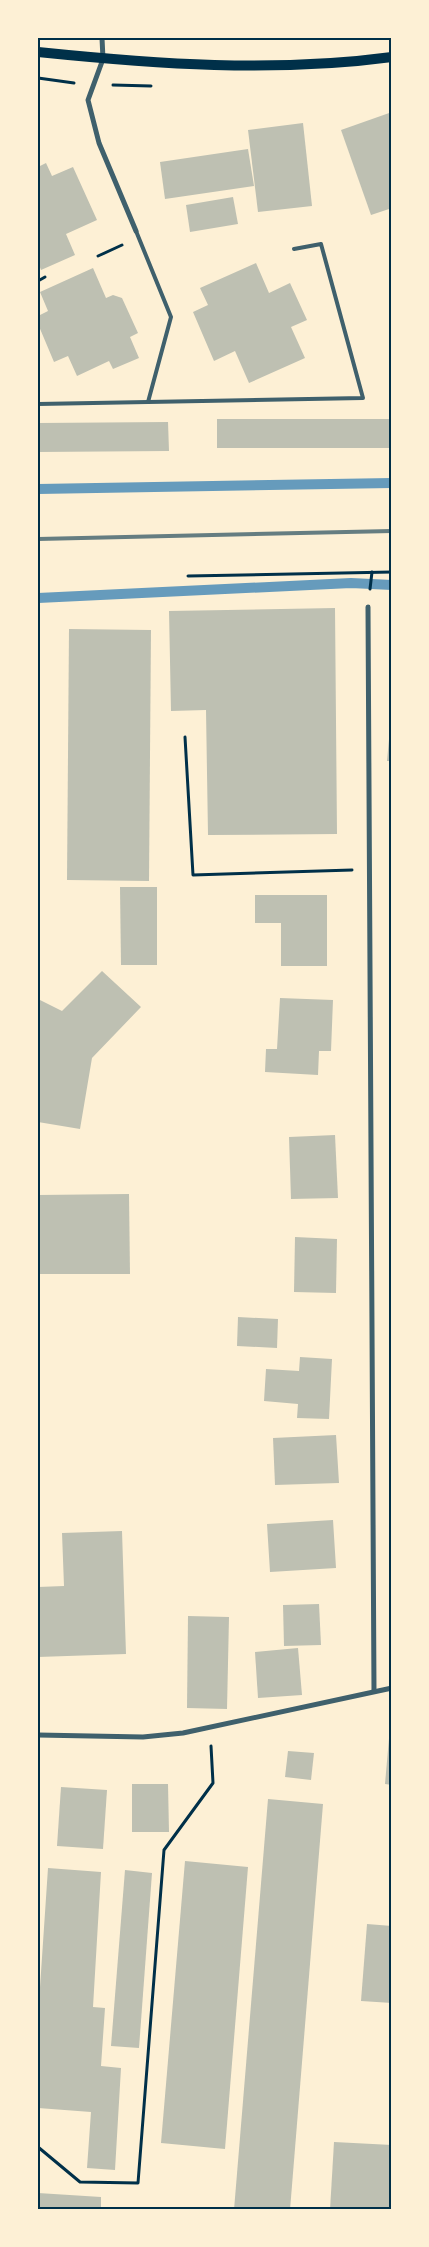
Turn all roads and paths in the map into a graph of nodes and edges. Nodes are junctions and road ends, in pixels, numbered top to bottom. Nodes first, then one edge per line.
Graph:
1 (102, 38) edge
2 (38, 52) edge
3 (392, 57) edge
4 (103, 59) junction
5 (136, 231) joint
6 (139, 238) junction
7 (294, 249) dead end
8 (98, 256) dead end
9 (45, 277) dead end
10 (38, 281) edge
11 (148, 402) junction
12 (38, 404) edge
13 (392, 572) edge
14 (188, 576) dead end
15 (368, 607) dead end
16 (185, 737) dead end
17 (370, 870) junction
18 (392, 1688) edge
19 (374, 1691) junction
20 (210, 1728) junction
21 (38, 1735) edge
22 (38, 2147) edge

1 - 4 street
2 - 4 main road
3 - 4 main road
4 - 5 street
5 - 6 lane
6 - 8 path
6 - 11 lane
7 - 11 lane
9 - 10 path
11 - 12 lane
13 - 14 path
15 - 17 street
16 - 17 path
17 - 19 street
18 - 19 street
19 - 20 street
20 - 21 street
20 - 22 path

